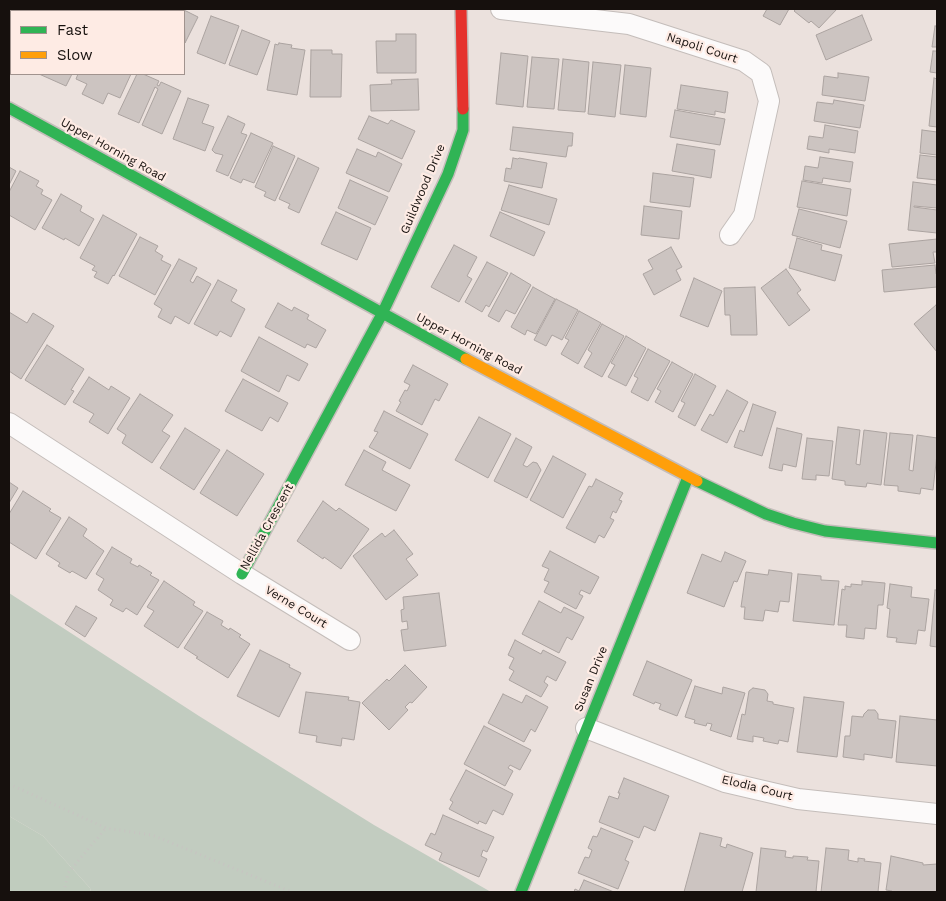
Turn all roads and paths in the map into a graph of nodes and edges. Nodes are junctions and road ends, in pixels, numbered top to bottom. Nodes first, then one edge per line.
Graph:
1 (462, 9) edge
2 (501, 9) edge
3 (9, 108) edge
4 (730, 236) dead end
5 (382, 314) junction
6 (9, 423) edge
7 (688, 477) junction
8 (937, 543) edge
9 (242, 574) junction
10 (350, 640) dead end
11 (586, 728) junction
12 (9, 784) edge
13 (937, 814) edge
14 (106, 828) junction
15 (64, 892) edge
16 (292, 892) edge
17 (521, 892) edge

1 - 5 street, Guildwood Drive
2 - 4 street, Napoli Court
3 - 5 street, Upper Horning Road
5 - 7 street, Upper Horning Road
5 - 9 street, Nellida Crescent
6 - 9 street, Nellida Crescent
7 - 8 street, Upper Horning Road
7 - 11 street, Susan Drive
9 - 10 street, Verne Court
11 - 13 street, Elodia Court
11 - 17 street, Susan Drive
12 - 14 path
14 - 15 path
14 - 16 path

